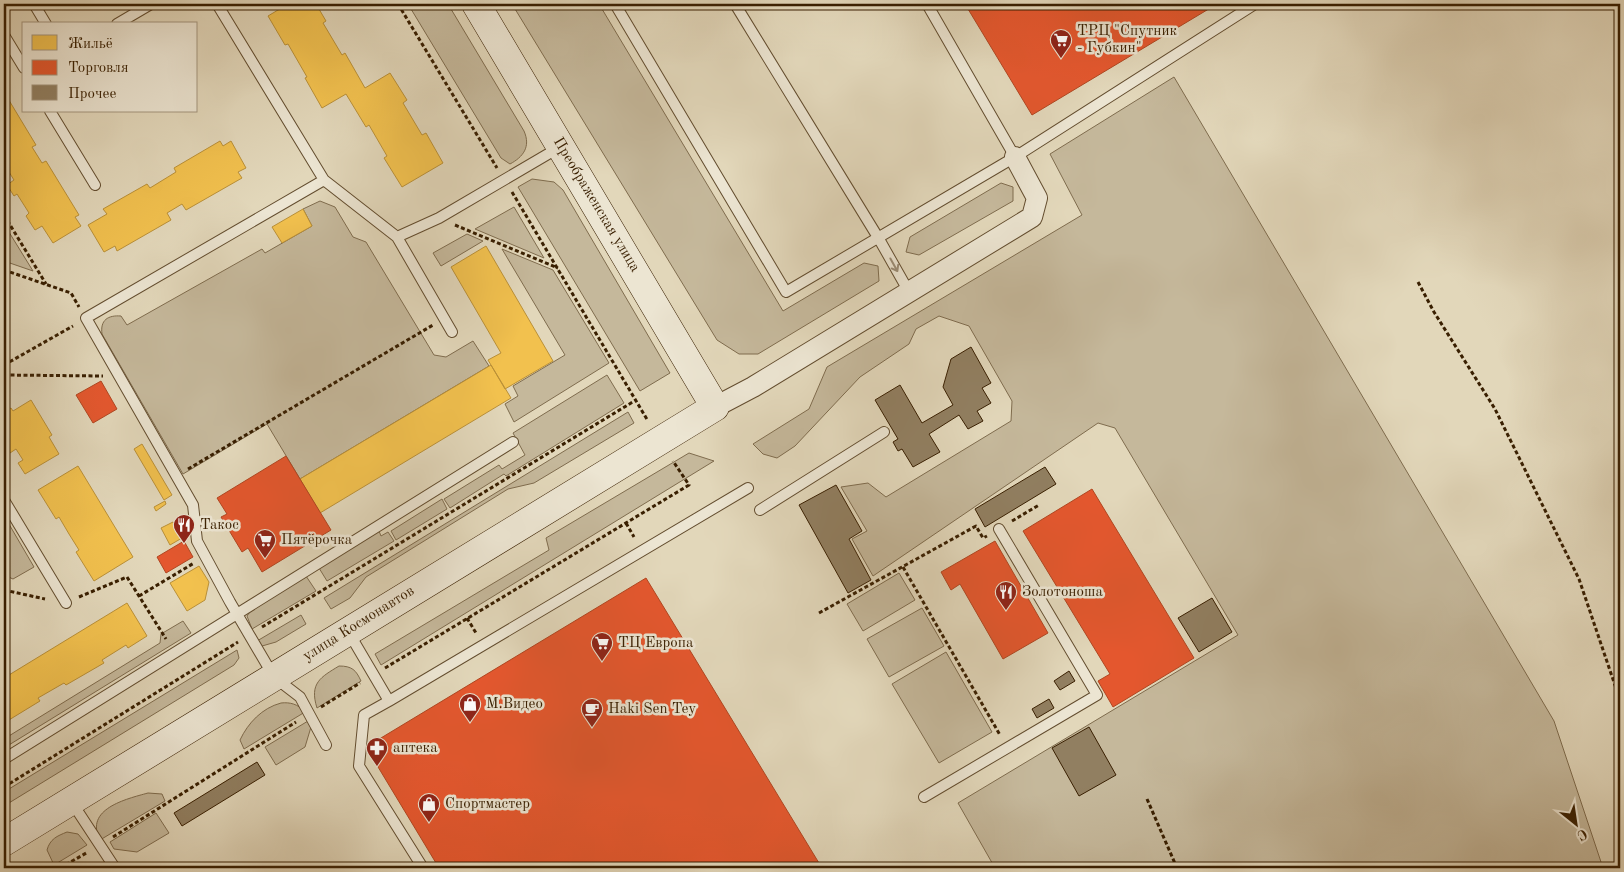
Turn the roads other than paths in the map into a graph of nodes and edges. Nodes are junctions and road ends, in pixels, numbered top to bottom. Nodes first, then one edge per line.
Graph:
1 (34, 4) edge
2 (151, 4) edge
3 (217, 4) edge
4 (476, 4) edge
5 (615, 4) edge
6 (735, 4) edge
7 (927, 4) edge
8 (1255, 4) edge
9 (45, 22) edge
10 (120, 22) edge
11 (4, 35) edge
12 (22, 65) edge
13 (51, 112) edge
14 (562, 146) junction
15 (1015, 158) junction
16 (324, 180) junction
17 (95, 185) dead end
18 (397, 237) junction
19 (879, 239) junction
20 (909, 292) junction
21 (452, 332) dead end
22 (715, 407) junction
23 (884, 432) dead end
24 (513, 442) dead end
25 (748, 488) dead end
26 (4, 500) edge
27 (760, 510) dead end
28 (999, 529) road end
29 (66, 603) road end
30 (237, 614) junction
31 (348, 631) junction
32 (274, 676) junction
33 (389, 701) junction
34 (326, 745) dead end
35 (4, 759) edge
36 (924, 797) dead end
37 (71, 800) junction
38 (4, 842) edge
39 (115, 868) edge
40 (423, 868) edge

1 - 9 lane
2 - 10 lane
3 - 16 lane
4 - 14 main road, Преображенская улица
5 - 19 lane
6 - 19 lane
7 - 15 lane
8 - 15 lane
11 - 12 lane
13 - 17 lane
14 - 18 lane
14 - 22 main road, Преображенская улица
15 - 19 lane
15 - 20 street
16 - 18 lane
16 - 30 lane
18 - 21 lane
19 -> 20 lane
20 - 22 street
22 - 31 main road, улица Космонавтов
23 - 27 lane
24 - 30 lane
25 - 33 lane
26 - 29 lane
28 - 36 lane
30 - 32 lane
30 - 35 lane
31 - 32 main road, улица Космонавтов
31 - 33 lane
32 - 34 lane
32 - 37 main road, улица Космонавтов
33 - 40 lane
37 - 38 main road, улица Космонавтов
37 - 39 lane

